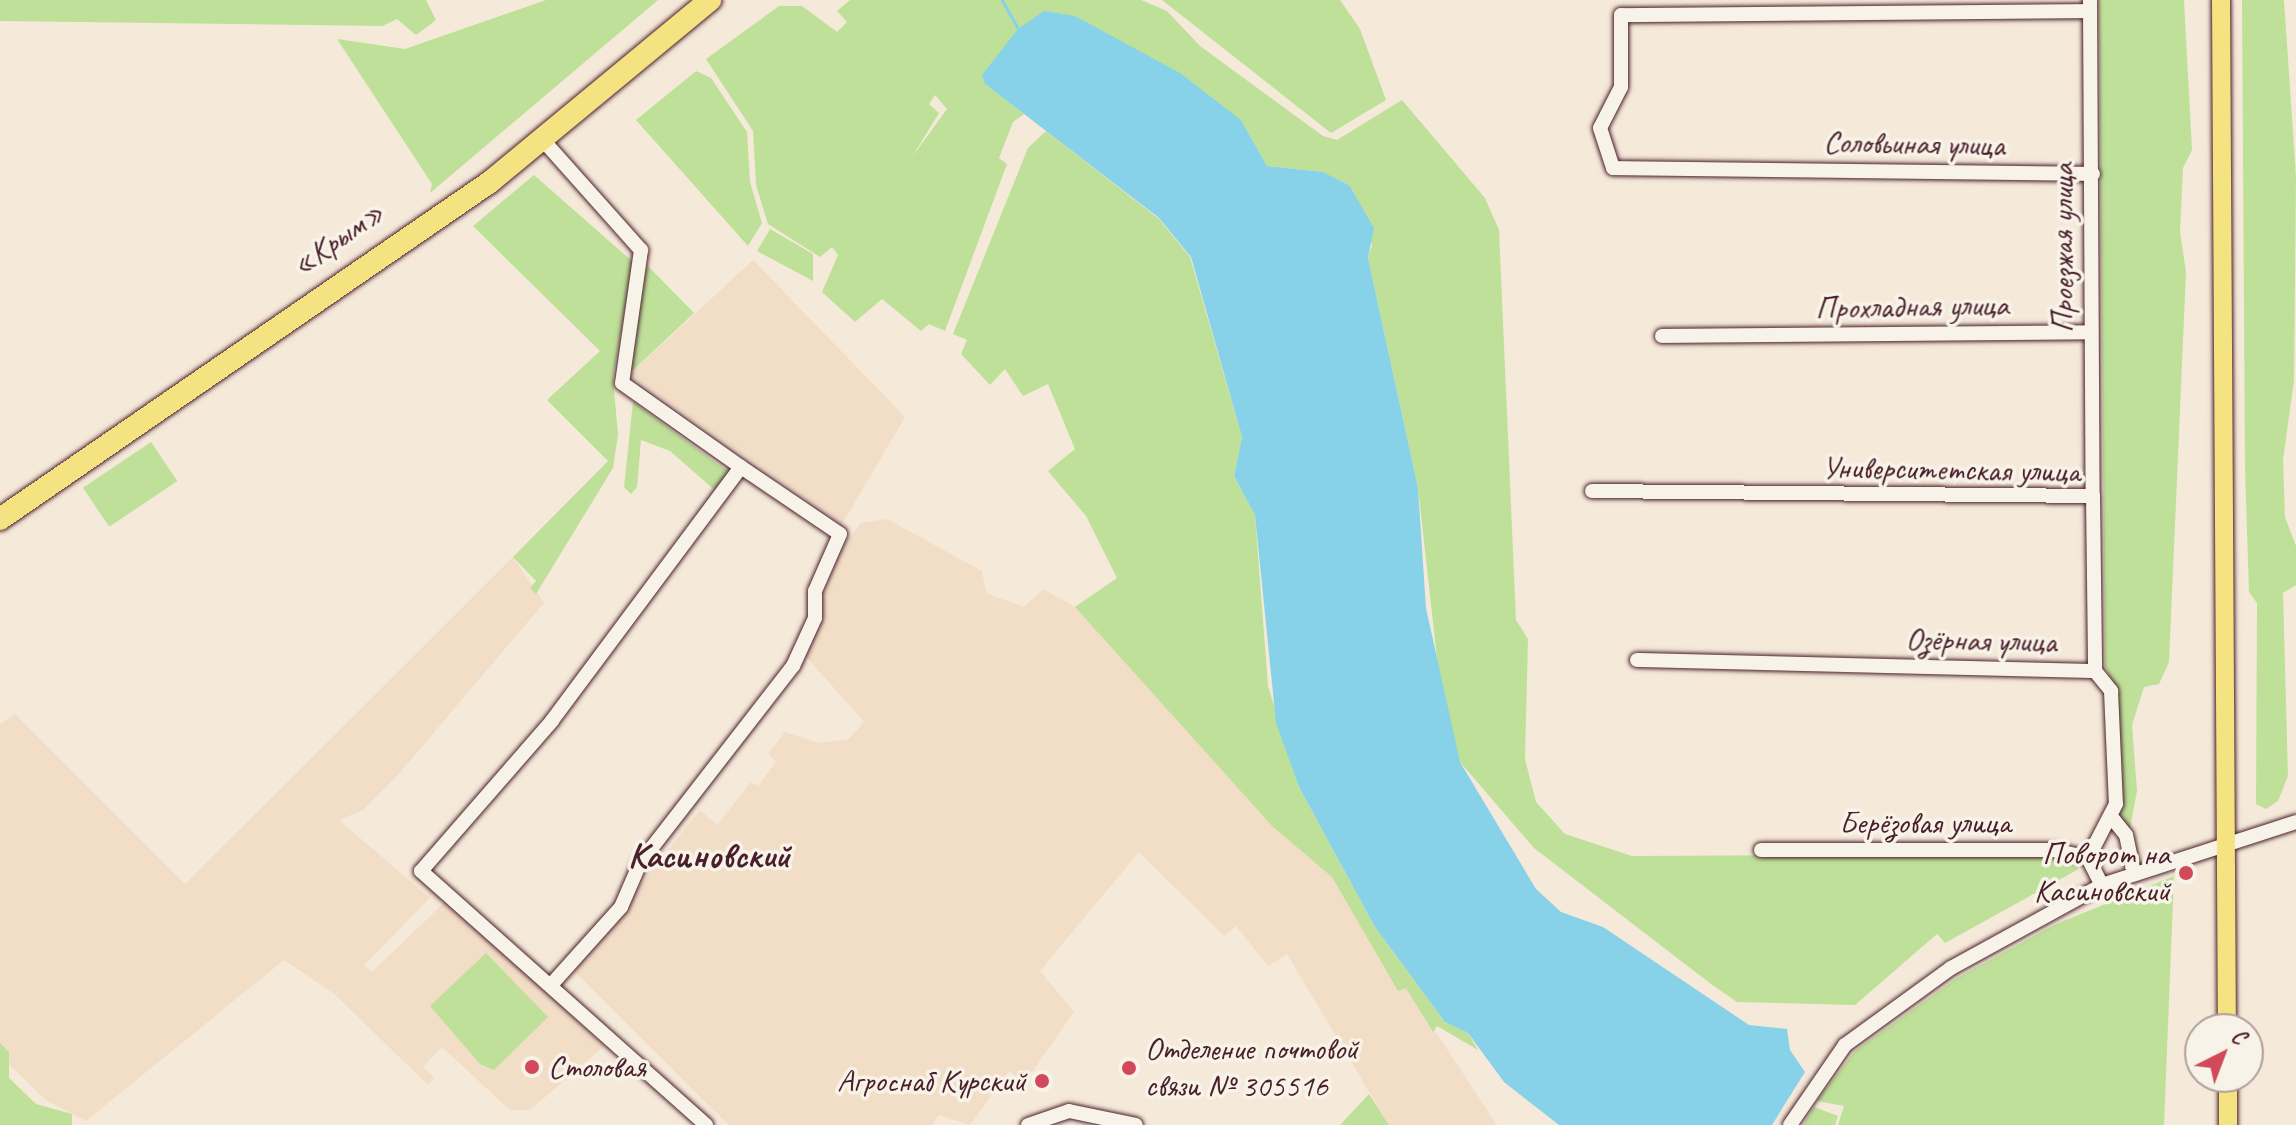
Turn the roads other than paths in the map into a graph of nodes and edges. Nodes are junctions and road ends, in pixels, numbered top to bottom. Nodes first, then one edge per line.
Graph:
1 (698, 0) edge
2 (710, 0) edge
3 (2221, 0) edge
4 (2090, 6) edge
5 (542, 139) junction
6 (2093, 174) junction
7 (2090, 332) junction
8 (1662, 336) dead end
9 (741, 467) junction
10 (1592, 491) dead end
11 (2093, 496) junction
12 (0, 509) edge
13 (0, 519) edge
14 (1637, 660) dead end
15 (2095, 671) junction
16 (2113, 819) junction
17 (2296, 822) edge
18 (2227, 847) junction
19 (1761, 850) dead end
20 (2088, 858) junction
21 (2134, 873) junction
22 (2102, 885) junction
23 (551, 985) junction
24 (2227, 1013) edge
25 (2228, 1093) edge
26 (706, 1125) edge
27 (1028, 1125) edge
28 (1136, 1125) edge
29 (1790, 1125) edge
30 (2228, 1125) edge

1 - 12 highway, «Крым»
2 - 5 highway
3 - 18 main road
4 - 6 street, Проезжая улица
4 - 6 street, Соловьиная улица
5 - 9 street
5 - 13 highway
6 - 7 street, Проезжая улица
7 - 8 street, Прохладная улица
7 - 11 street, Проезжая улица
9 - 23 street
9 - 23 street
10 - 11 street, Университетская улица
11 - 15 street, Университетская улица
14 - 15 street, Озёрная улица
15 - 16 street, Озёрная улица
16 - 20 street
16 - 21 street
17 - 18 street
18 - 21 street
18 - 24 main road
19 - 20 street, Берёзовая улица
20 - 22 street
21 - 22 street
22 - 29 street
23 - 26 street
25 - 30 main road
27 - 28 street

